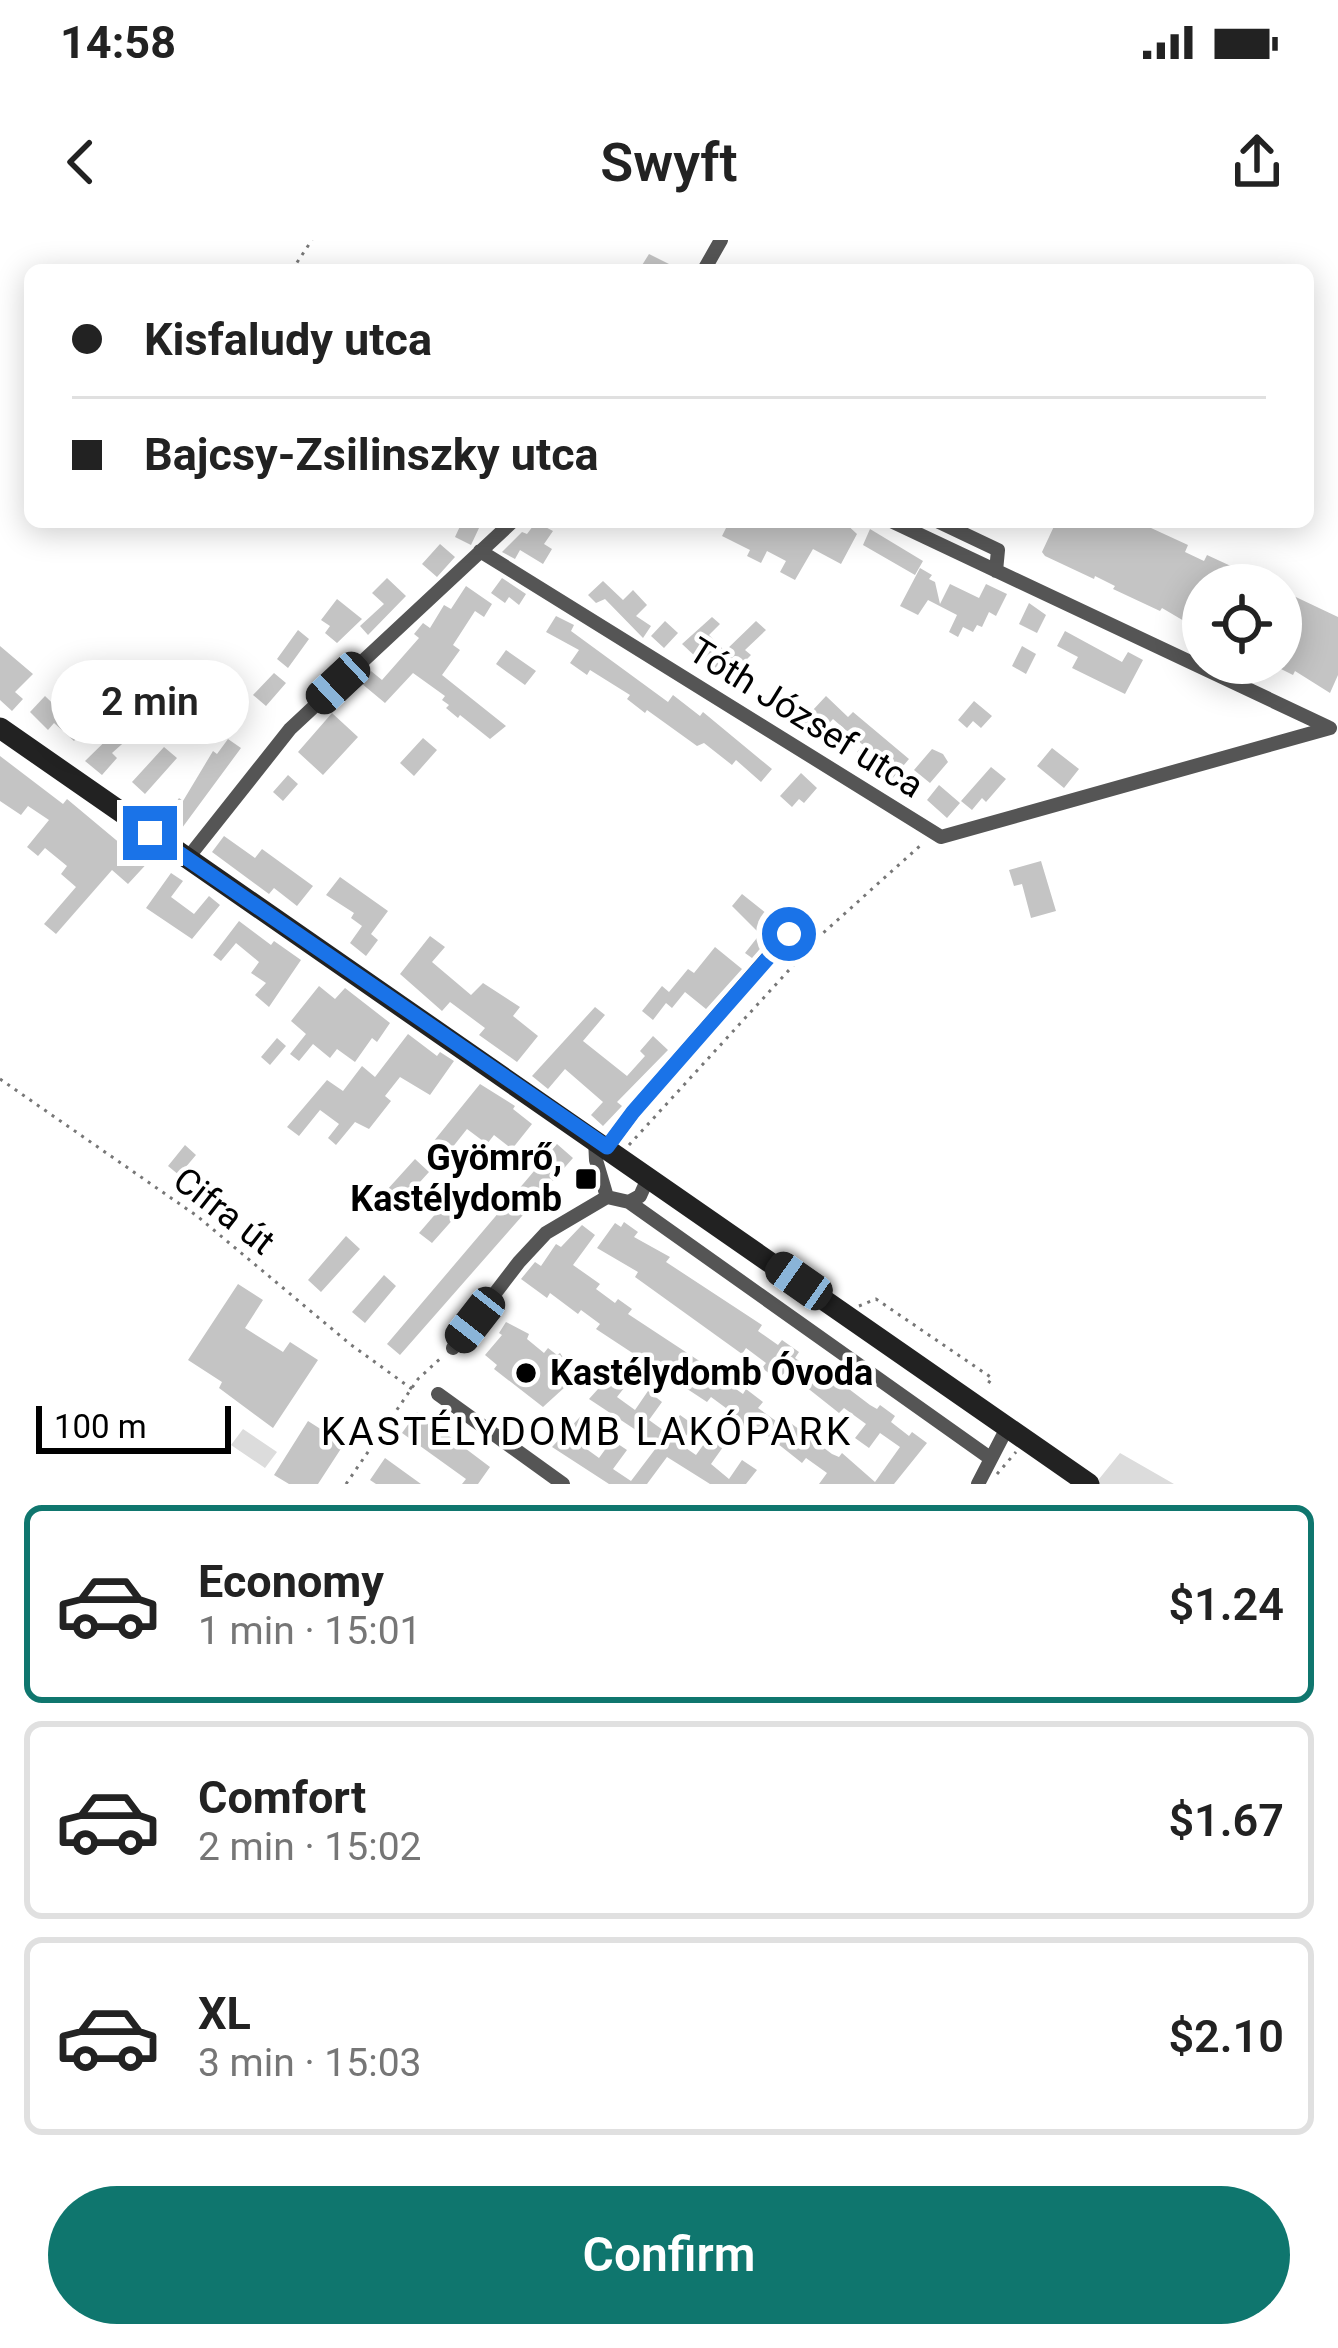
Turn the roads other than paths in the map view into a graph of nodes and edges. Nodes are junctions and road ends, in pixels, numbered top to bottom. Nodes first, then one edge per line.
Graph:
1 (505, 528) edge
2 (906, 528) edge
3 (952, 528) edge
4 (480, 551) junction
5 (996, 571) junction
6 (0, 728) edge
7 (188, 860) junction
8 (789, 934) dead end
9 (607, 1147) junction
10 (654, 1180) junction
11 (607, 1197) junction
12 (629, 1202) junction
13 (453, 1348) road end
14 (438, 1394) dead end
15 (1008, 1426) junction
16 (984, 1471) edge
17 (563, 1484) edge
18 (1089, 1484) edge

1 - 4 street
2 - 5 street
3 - 5 street
4 - 5 street, Tóth József utca
4 - 7 street
6 - 7 main road
7 - 9 main road
8 - 9 street
9 - 10 main road
9 - 11 street
10 - 12 street
10 - 15 main road
11 - 12 street
11 - 13 street
12 - 16 street
14 - 17 street
15 - 16 street
15 - 18 main road

